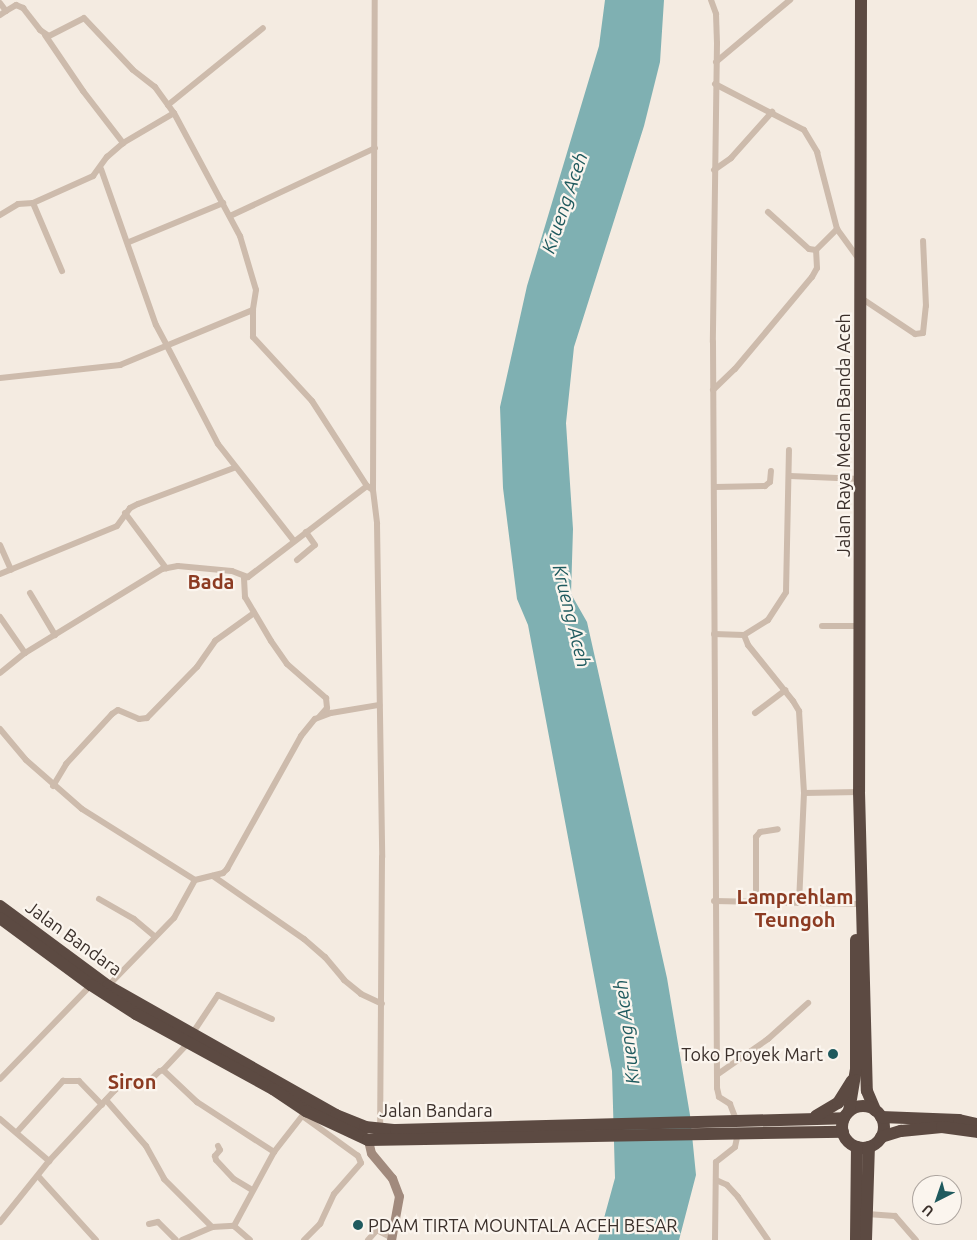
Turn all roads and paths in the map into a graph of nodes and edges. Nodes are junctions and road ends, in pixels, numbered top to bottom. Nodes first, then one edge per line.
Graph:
1 (375, 0) edge
2 (711, 0) edge
3 (790, 0) edge
4 (861, 0) edge
5 (0, 3) edge
6 (6, 11) junction
7 (0, 15) edge
8 (263, 28) dead end
9 (45, 35) junction
10 (716, 62) junction
11 (715, 84) junction
12 (168, 105) junction
13 (772, 112) junction
14 (174, 113) junction
15 (124, 143) junction
16 (375, 148) junction
17 (101, 169) junction
18 (714, 170) junction
19 (33, 203) junction
20 (223, 203) junction
21 (768, 212) dead end
22 (0, 215) edge
23 (230, 216) junction
24 (837, 229) junction
25 (923, 241) dead end
26 (129, 242) junction
27 (816, 250) junction
28 (861, 262) junction
29 (62, 271) dead end
30 (861, 298) junction
31 (252, 310) junction
32 (167, 346) junction
33 (0, 378) edge
34 (713, 390) junction
35 (789, 450) dead end
36 (234, 468) junction
37 (771, 472) dead end
38 (790, 476) junction
39 (861, 479) junction
40 (366, 486) junction
41 (714, 487) junction
42 (373, 490) junction
43 (125, 513) junction
44 (306, 532) junction
45 (294, 542) junction
46 (0, 545) edge
47 (297, 560) dead end
48 (166, 568) junction
49 (11, 570) junction
50 (0, 574) edge
51 (244, 578) junction
52 (30, 593) dead end
53 (254, 613) junction
54 (0, 617) edge
55 (822, 626) dead end
56 (861, 626) junction
57 (55, 634) junction
58 (714, 634) junction
59 (744, 635) junction
60 (25, 653) junction
61 (1, 670) edge
62 (785, 690) junction
63 (379, 705) junction
64 (755, 713) dead end
65 (320, 716) junction
66 (0, 730) edge
67 (54, 786) junction
68 (859, 792) junction
69 (804, 793) junction
70 (778, 829) dead end
71 (861, 870) junction
72 (213, 876) junction
73 (195, 880) junction
74 (99, 899) dead end
75 (714, 900) junction
76 (756, 902) junction
77 (799, 903) junction
78 (858, 904) junction
79 (0, 906) edge
80 (0, 918) edge
81 (154, 936) junction
82 (91, 986) junction
83 (108, 986) junction
84 (808, 1003) dead end
85 (382, 1004) junction
86 (272, 1020) dead end
87 (190, 1038) junction
88 (856, 1069) junction
89 (163, 1070) junction
90 (718, 1074) junction
91 (0, 1079) edge
92 (275, 1084) junction
93 (104, 1102) junction
94 (878, 1113) junction
95 (305, 1114) junction
96 (847, 1115) junction
97 (0, 1119) edge
98 (807, 1119) junction
99 (977, 1124) edge
100 (737, 1126) junction
101 (380, 1128) junction
102 (17, 1132) junction
103 (843, 1132) junction
104 (977, 1132) edge
105 (394, 1135) junction
106 (882, 1138) junction
107 (368, 1140) junction
108 (218, 1146) dead end
109 (863, 1147) junction
110 (274, 1152) junction
111 (371, 1153) junction
112 (361, 1160) junction
113 (49, 1161) junction
114 (39, 1177) junction
115 (716, 1180) junction
116 (252, 1190) junction
117 (867, 1214) junction
118 (0, 1222) edge
119 (148, 1224) dead end
120 (234, 1226) junction
121 (212, 1227) junction
122 (392, 1239) edge
123 (96, 1240) edge
124 (176, 1240) edge
125 (182, 1240) edge
126 (250, 1240) edge
127 (304, 1240) edge
128 (368, 1240) edge
129 (715, 1240) edge
130 (768, 1240) edge
131 (856, 1240) edge
132 (866, 1240) edge
133 (916, 1240) edge

1 - 16 street
2 - 10 street
3 - 10 street
4 - 28 highway, Jalan Raya Medan Banda Aceh
5 - 6 street
6 - 7 street
6 - 9 street
8 - 12 street
9 - 12 street
9 - 15 street
10 - 11 street
11 - 13 street
11 - 18 street
12 - 14 street
13 - 18 street
13 - 24 street
14 - 15 street
14 - 20 street
15 - 17 street
16 - 23 street
16 - 42 street
17 - 19 street
17 - 26 street
18 - 34 street
19 - 22 street
19 - 29 street
20 - 23 street
20 - 26 street
21 - 27 street
23 - 31 street
24 - 27 street
24 - 28 street
25 - 30 street
26 - 32 street
27 - 34 street
28 - 30 highway, Jalan Raya Medan Banda Aceh
30 - 39 highway, Jalan Raya Medan Banda Aceh
31 - 32 street
31 - 40 street
32 - 33 street
32 - 36 street
34 - 41 street
35 - 38 street
36 - 43 street
36 - 45 street
37 - 41 street
38 - 39 street
38 - 59 street
39 - 56 highway, Jalan Raya Medan Banda Aceh
40 - 42 street
40 - 44 street
41 - 58 street
42 - 63 street
43 - 48 street
43 - 49 street
44 - 45 street
44 - 47 street
45 - 51 street
46 - 49 street
48 - 51 street
48 - 57 street
49 - 50 street
51 - 53 street
52 - 57 street
53 - 65 street
53 - 67 street
54 - 60 street
55 - 56 street
56 - 68 highway, Jalan Raya Medan Banda Aceh
57 - 60 street
58 - 59 street
58 - 75 street
59 - 62 street
60 - 61 street
62 - 64 street
62 - 69 street
63 - 65 street
63 - 85 street
65 - 72 street
66 - 67 street
67 - 73 street
68 - 69 street
68 - 71 highway, Jalan Raya Medan Banda Aceh
69 - 77 street
70 - 76 street
71 - 78 highway, Jalan Raya Medan Banda Aceh
71 - 94 highway, Jalan Raya Medan Banda Aceh
72 - 73 street
72 - 85 street
73 - 81 street
74 - 81 street
75 - 76 street
75 - 90 street
76 - 77 street
77 - 78 street
78 - 88 highway, Jalan Raya Medan Banda Aceh
79 - 83 highway, Jalan Bandara
80 - 82 highway, Jalan Bandara
81 - 83 street
82 - 87 highway, Jalan Bandara
82 - 91 street
83 - 87 highway, Jalan Bandara
84 - 90 street
85 - 101 street
86 - 87 street
87 - 89 street
87 - 92 highway, Jalan Bandara
88 - 96 highway, Jalan Raya Medan Banda Aceh
88 - 98 highway
89 - 93 street
89 - 110 street
90 - 100 street
92 - 95 highway, Jalan Bandara
92 - 101 highway, Jalan Bandara
93 - 102 street
93 - 113 street
93 - 121 street
94 - 96 highway
94 - 99 highway
94 - 106 highway
95 - 107 highway, Jalan Bandara
95 - 110 street
95 - 112 street
96 - 98 highway, Jalan Bandara
96 - 103 highway
97 - 102 street
98 - 100 highway, Jalan Bandara
100 - 103 highway, Jalan Bandara
100 - 105 highway, Jalan Bandara
100 - 115 street
101 - 105 highway, Jalan Bandara
102 - 113 street
103 - 109 highway
104 - 106 highway
105 - 107 highway, Jalan Bandara
106 - 109 highway
107 - 111 street
108 - 116 street
109 - 117 highway
109 - 131 highway
110 - 116 street
111 - 112 street
111 - 122 street
112 - 127 street
113 - 114 street
114 - 118 street
114 - 123 street
115 - 129 street
115 - 130 street
116 - 120 street
117 - 132 highway
117 - 133 street
119 - 124 street
120 - 121 street
120 - 126 street
121 - 125 street
122 - 128 street

